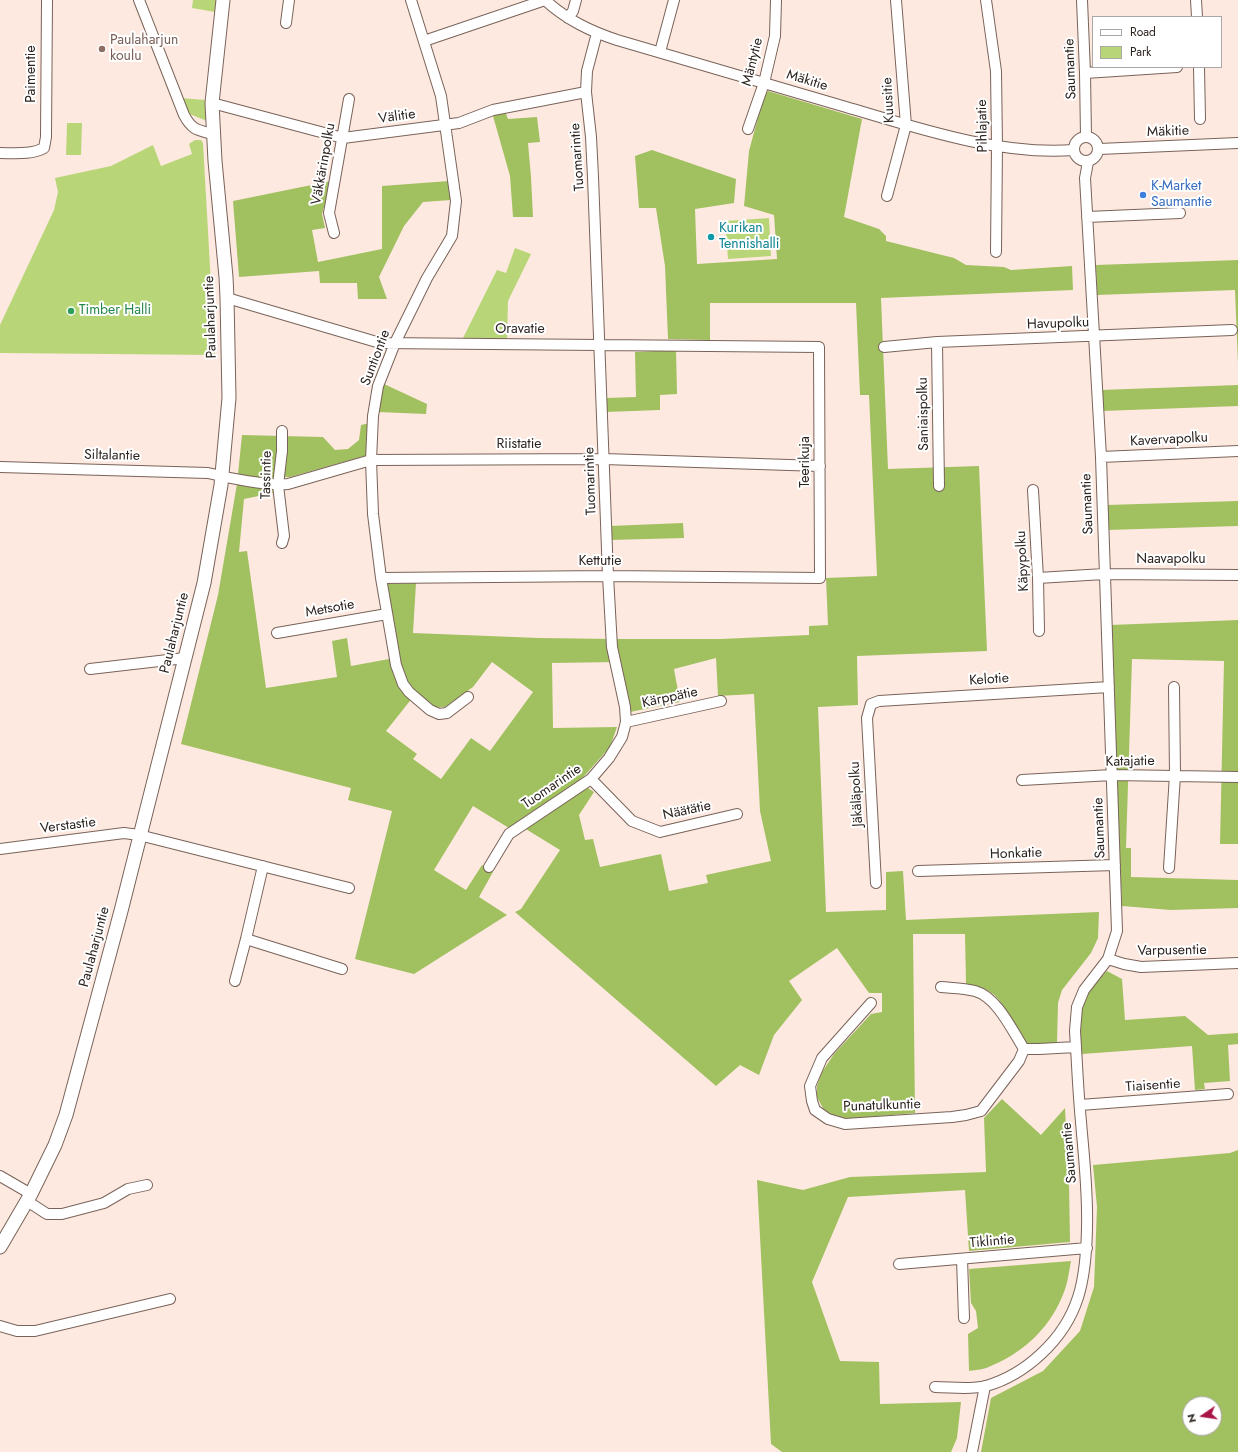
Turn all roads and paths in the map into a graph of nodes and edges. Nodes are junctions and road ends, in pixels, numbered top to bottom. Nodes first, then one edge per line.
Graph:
1 (47, 0) edge
2 (138, 0) edge
3 (223, 0) edge
4 (289, 0) edge
5 (410, 0) edge
6 (545, 0) edge
7 (576, 0) edge
8 (674, 0) edge
9 (776, 0) edge
10 (896, 0) edge
11 (986, 0) edge
12 (1082, 0) edge
13 (1196, 0) edge
14 (1197, 16) edge
15 (568, 18) junction
16 (286, 23) dead end
17 (597, 33) junction
18 (424, 41) junction
19 (660, 52) junction
20 (1162, 68) edge
21 (1199, 68) edge
22 (1085, 73) junction
23 (764, 83) junction
24 (586, 92) junction
25 (349, 98) dead end
26 (212, 103) junction
27 (1200, 119) dead end
28 (446, 125) junction
29 (906, 125) junction
30 (748, 129) dead end
31 (213, 134) junction
32 (1086, 137) junction
33 (343, 138) junction
34 (1238, 143) edge
35 (997, 146) junction
36 (1099, 149) junction
37 (1074, 150) junction
38 (0, 153) edge
39 (1088, 162) junction
40 (887, 196) dead end
41 (1180, 213) dead end
42 (1087, 217) junction
43 (334, 233) dead end
44 (996, 252) dead end
45 (227, 298) junction
46 (1232, 330) dead end
47 (1095, 337) junction
48 (937, 342) junction
49 (394, 343) junction
50 (601, 344) junction
51 (820, 347) joint
52 (884, 348) dead end
53 (282, 431) dead end
54 (1238, 451) edge
55 (1101, 457) junction
56 (604, 459) junction
57 (371, 460) junction
58 (820, 466) junction
59 (0, 467) edge
60 (222, 476) junction
61 (278, 484) junction
62 (939, 486) dead end
63 (1033, 490) dead end
64 (282, 543) dead end
65 (1104, 574) junction
66 (1238, 575) edge
67 (608, 576) junction
68 (381, 578) junction
69 (820, 578) joint
70 (1038, 578) junction
71 (387, 614) junction
72 (1039, 631) dead end
73 (277, 632) dead end
74 (185, 658) junction
75 (90, 669) dead end
76 (1109, 687) junction
77 (1174, 687) dead end
78 (468, 696) dead end
79 (721, 701) dead end
80 (871, 704) joint
81 (626, 722) junction
82 (1112, 775) junction
83 (1175, 775) junction
84 (1238, 776) edge
85 (591, 779) junction
86 (1022, 780) dead end
87 (737, 814) dead end
88 (139, 835) junction
89 (0, 849) edge
90 (1115, 865) junction
91 (263, 866) junction
92 (489, 867) dead end
93 (1169, 868) dead end
94 (918, 870) dead end
95 (876, 883) dead end
96 (349, 888) dead end
97 (246, 939) junction
98 (1108, 959) junction
99 (1238, 963) edge
100 (342, 968) dead end
101 (235, 981) dead end
102 (940, 986) dead end
103 (871, 1003) dead end
104 (1076, 1047) junction
105 (1024, 1049) junction
106 (1228, 1094) dead end
107 (1080, 1105) junction
108 (0, 1176) edge
109 (147, 1185) dead end
110 (29, 1197) junction
111 (0, 1247) edge
112 (1087, 1248) junction
113 (962, 1259) junction
114 (899, 1264) dead end
115 (170, 1299) dead end
116 (964, 1318) dead end
117 (0, 1326) edge
118 (985, 1386) junction
119 (935, 1387) dead end
120 (972, 1452) edge

1 - 38 street, Paimentie
2 - 31 street
3 - 26 main road, Paulaharjuntie
4 - 16 street
5 - 18 street, Suntiontie
6 - 15 street, Mäkitie
6 - 18 street
7 - 15 street
8 - 19 street
9 - 23 street, Mäntytie
10 - 29 street, Kuusitie
11 - 35 street, Pihlajatie
12 - 22 street, Saumantie
13 - 14 street
15 - 17 street, Mäkitie
17 - 19 street, Mäkitie
17 - 24 street, Tuomarintie
18 - 28 street, Suntiontie
19 - 23 street, Mäkitie
20 - 22 street
21 - 27 street
22 - 32 street, Saumantie
23 - 29 street, Mäkitie
23 - 30 street, Mäntytie
24 - 28 street, Välitie
24 - 50 street, Tuomarintie
25 - 33 street, Väkkärinpolku
26 - 31 main road, Paulaharjuntie
26 - 33 street, Välitie
28 - 33 street, Välitie
28 - 49 street, Suntiontie
29 - 35 street, Mäkitie
29 - 40 street, Kuusitie
31 - 45 main road, Paulaharjuntie
32 - 36 street
32 - 37 street
33 - 43 street, Väkkärinpolku
34 - 36 street, Mäkitie
35 - 37 street, Mäkitie
35 - 44 street, Pihlajatie
36 - 39 street
37 - 39 street
39 - 42 street, Saumantie
41 - 42 street
42 - 47 street, Saumantie
45 - 49 street, Oravatie
45 - 60 main road, Paulaharjuntie
46 - 47 street, Havupolku
47 - 48 street, Havupolku
47 - 55 street, Saumantie
48 - 52 street, Havupolku
48 - 62 street, Saniaispolku
49 - 50 street, Oravatie
49 - 57 street, Suntiontie
50 - 51 street, Oravatie
50 - 56 street, Tuomarintie
51 - 58 street, Teerikuja
53 - 61 street, Tassintie
54 - 55 street, Kavervapolku
55 - 65 street, Saumantie
56 - 57 street, Riistatie
56 - 58 street, Riistatie
56 - 67 street, Tuomarintie
57 - 61 street, Riistatie
57 - 68 street, Suntiontie
58 - 69 street, Teerikuja
59 - 60 street, Siltalantie
60 - 61 street, Riistatie
60 - 74 main road, Paulaharjuntie
61 - 64 street, Tassintie
63 - 70 street, Käpypolku
65 - 66 street, Naavapolku
65 - 70 street, Naavapolku
65 - 76 street, Saumantie
67 - 68 street, Kettutie
67 - 69 street, Kettutie
67 - 81 street, Tuomarintie
68 - 71 street, Suntiontie
70 - 72 street, Käpypolku
71 - 73 street, Metsotie
71 - 78 street, Suntiontie
74 - 75 street
74 - 88 main road, Paulaharjuntie
76 - 80 street, Kelotie
76 - 82 street, Saumantie
77 - 83 street
79 - 81 street, Kärppätie
80 - 95 street, Jäkäläpolku
81 - 85 street, Tuomarintie
82 - 83 street, Katajatie
82 - 86 street, Katajatie
82 - 90 street, Saumantie
83 - 84 street, Katajatie
83 - 93 street
85 - 87 street, Näätätie
85 - 92 street, Tuomarintie
88 - 89 street, Verstastie
88 - 91 street, Verstastie
88 - 110 main road, Paulaharjuntie
90 - 94 street, Honkatie
90 - 98 street, Saumantie
91 - 96 street, Verstastie
91 - 97 street
97 - 100 street
97 - 101 street
98 - 99 street, Varpusentie
98 - 104 street, Saumantie
102 - 105 street
103 - 105 street, Punatulkuntie
104 - 105 street
104 - 107 street, Saumantie
106 - 107 street, Tiaisentie
107 - 112 street, Saumantie
108 - 110 street
109 - 110 street
110 - 111 main road, Paulaharjuntie
112 - 113 street, Tiklintie
112 - 118 street, Saumantie
113 - 114 street, Tiklintie
113 - 116 street
115 - 117 street
118 - 119 street, Saumantie
118 - 120 street

